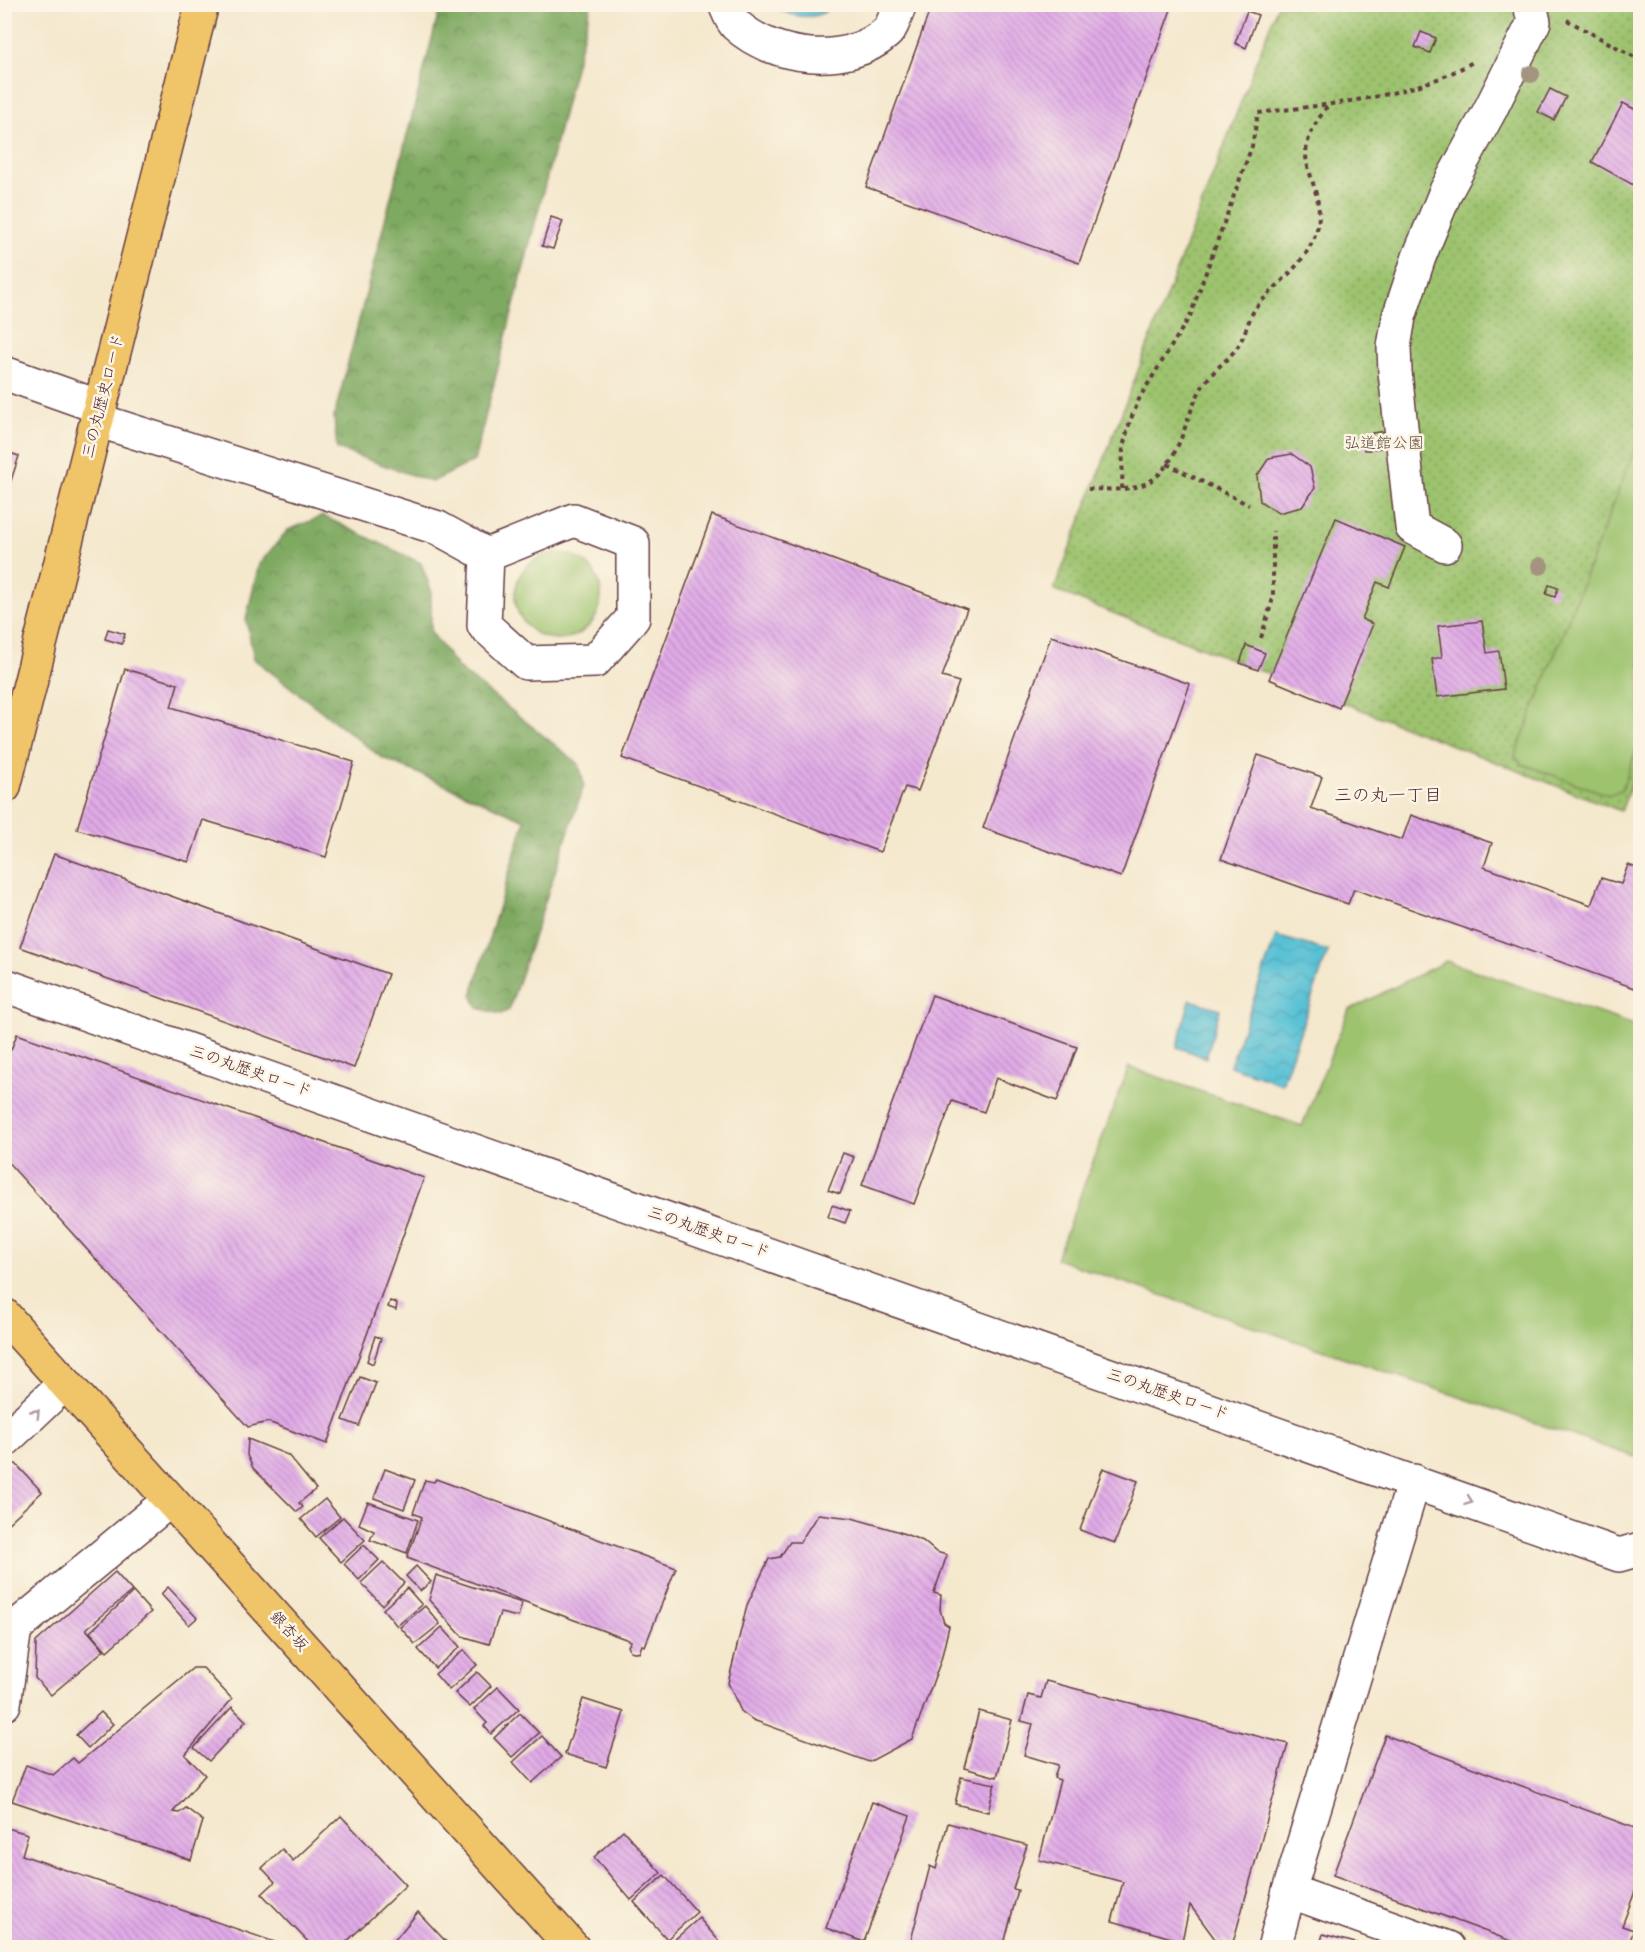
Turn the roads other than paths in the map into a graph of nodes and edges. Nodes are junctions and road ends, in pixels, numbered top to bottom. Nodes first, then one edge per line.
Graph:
1 (202, 4) edge
2 (725, 4) edge
3 (900, 4) edge
4 (1539, 17) edge
5 (4, 373) edge
6 (98, 414) junction
7 (1445, 545) dead end
8 (487, 555) junction
9 (4, 787) edge
10 (4, 985) edge
11 (4, 1315) edge
12 (65, 1383) junction
13 (4, 1441) edge
14 (1414, 1481) junction
15 (170, 1500) junction
16 (1641, 1549) edge
17 (4, 1704) edge
18 (1289, 1891) junction
19 (573, 1947) edge
20 (1274, 1947) edge
21 (1448, 1947) edge

1 - 6 highway, 三の丸歴史ロード
2 - 3 street
4 - 7 street
5 - 6 street
6 - 8 street
6 - 9 highway, 三の丸歴史ロード
8 - 8 street
10 - 14 street, 三の丸歴史ロード
11 - 12 highway, 銀杏坂
13 -> 12 street
12 - 15 highway, 銀杏坂
14 -> 16 street, 三の丸歴史ロード
14 - 18 street
15 - 17 street
15 - 19 highway, 銀杏坂
18 - 20 street
18 - 21 street

